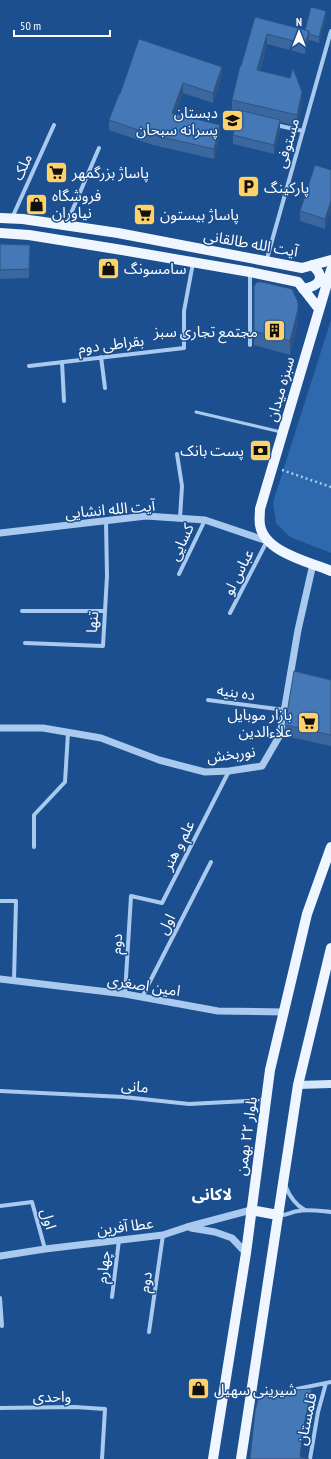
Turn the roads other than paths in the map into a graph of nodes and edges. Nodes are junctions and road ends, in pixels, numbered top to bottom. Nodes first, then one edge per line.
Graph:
1 (331, 31) edge
2 (273, 124) edge
3 (54, 125) dead end
4 (303, 131) junction
5 (99, 148) dead end
6 (0, 218) edge
7 (12, 218) junction
8 (65, 225) junction
9 (0, 234) edge
10 (331, 260) edge
11 (266, 262) junction
12 (193, 263) junction
13 (312, 265) junction
14 (331, 270) edge
15 (250, 272) junction
16 (303, 289) junction
17 (319, 309) junction
18 (250, 345) dead end
19 (101, 357) junction
20 (62, 362) junction
21 (29, 366) dead end
22 (105, 388) dead end
23 (64, 401) dead end
24 (196, 412) dead end
25 (283, 432) junction
26 (177, 454) dead end
27 (180, 518) junction
28 (106, 520) junction
29 (205, 520) junction
30 (0, 532) edge
31 (267, 541) junction
32 (313, 564) junction
33 (331, 570) edge
34 (180, 574) dead end
35 (22, 611) dead end
36 (105, 611) junction
37 (230, 613) dead end
38 (25, 643) dead end
39 (208, 700) dead end
40 (285, 710) junction
41 (0, 728) edge
42 (68, 733) junction
43 (229, 771) junction
44 (34, 847) dead end
45 (331, 847) edge
46 (211, 862) dead end
47 (131, 896) joint
48 (0, 901) edge
49 (331, 951) edge
50 (0, 979) edge
51 (14, 980) junction
52 (125, 994) junction
53 (142, 997) junction
54 (284, 1012) junction
55 (331, 1084) edge
56 (298, 1085) junction
57 (0, 1091) edge
58 (266, 1100) junction
59 (284, 1181) junction
60 (0, 1206) edge
61 (252, 1210) junction
62 (310, 1211) junction
63 (331, 1212) edge
64 (278, 1215) junction
65 (187, 1227) junction
66 (164, 1235) junction
67 (118, 1240) junction
68 (45, 1249) junction
69 (246, 1253) junction
70 (0, 1256) edge
71 (112, 1296) dead end
72 (0, 1298) edge
73 (2, 1326) dead end
74 (149, 1332) dead end
75 (331, 1382) edge
76 (326, 1383) junction
77 (287, 1391) edge
78 (0, 1408) edge
79 (102, 1459) edge
80 (213, 1459) edge
81 (241, 1459) edge
82 (310, 1459) edge

1 - 4 street, مستوفی
2 - 4 street
3 - 7 street, ملک
4 - 11 street, مستوفی
5 - 8 street
6 - 7 main road, آیت الله طالقانی
7 - 8 main road, آیت الله طالقانی
8 - 11 main road, آیت الله طالقانی
9 - 12 main road, آیت الله طالقانی
10 - 13 main road, آیت الله طالقانی
11 - 13 main road, آیت الله طالقانی
12 - 15 main road, آیت الله طالقانی
12 - 19 street, بقراطی دوم
13 - 16 main road
14 - 17 main road, سبزه میدان
15 - 16 main road, آیت الله طالقانی
15 - 18 street
16 - 17 main road, آیت الله طالقانی
17 - 25 main road, سبزه میدان
19 - 20 street, بقراطی دوم
19 - 22 street
20 - 21 street, بقراطی دوم
20 - 23 street
24 - 25 lane
25 - 31 main road, سبزه میدان
26 - 27 street
27 - 28 street, آیت الله انشایی
27 - 29 street, آیت الله انشایی
28 - 30 street, آیت الله انشایی
28 - 36 street, تنها
29 - 31 street, آیت الله انشایی
29 - 34 street, کسایی
31 - 32 main road
31 - 37 street, عباس لو
32 - 33 main road
32 - 40 street, نوربخش
35 - 36 street
36 - 38 street, تنها
39 - 40 street, ده بنیه
40 - 43 street, نوربخش
41 - 42 street, نوربخش
42 - 43 street, نوربخش
42 - 44 street
43 - 47 street, علم و هنر
45 - 54 main road, بلوار ۲۲ بهمن
46 - 53 street, اول
47 - 52 street, دوم
48 - 51 street
49 - 56 main road
50 - 51 street, امین اصغری
51 - 52 street, امین اصغری
52 - 53 street, امین اصغری
53 - 54 street, امین اصغری
54 - 58 main road, بلوار ۲۲ بهمن
55 - 56 main road
56 - 59 main road
57 - 58 street, مانی
58 - 61 main road, بلوار ۲۲ بهمن
59 - 62 street
59 - 64 main road
60 - 68 street, اول
61 - 64 main road
61 - 65 street, عطا آفرین
61 - 69 main road, بلوار ۲۲ بهمن
62 - 63 street
62 - 64 street
64 - 81 main road
65 - 66 street, عطا آفرین
65 - 69 street
66 - 67 street, عطا آفرین
66 - 74 street, دوم
67 - 68 street, عطا آفرین
67 - 71 street, چهارم
68 - 70 street, عطا آفرین
69 - 80 main road, بلوار ۲۲ بهمن
72 - 73 street
75 - 76 street
76 - 77 street
76 - 82 street, قلمستان
78 - 79 street, واحدی

